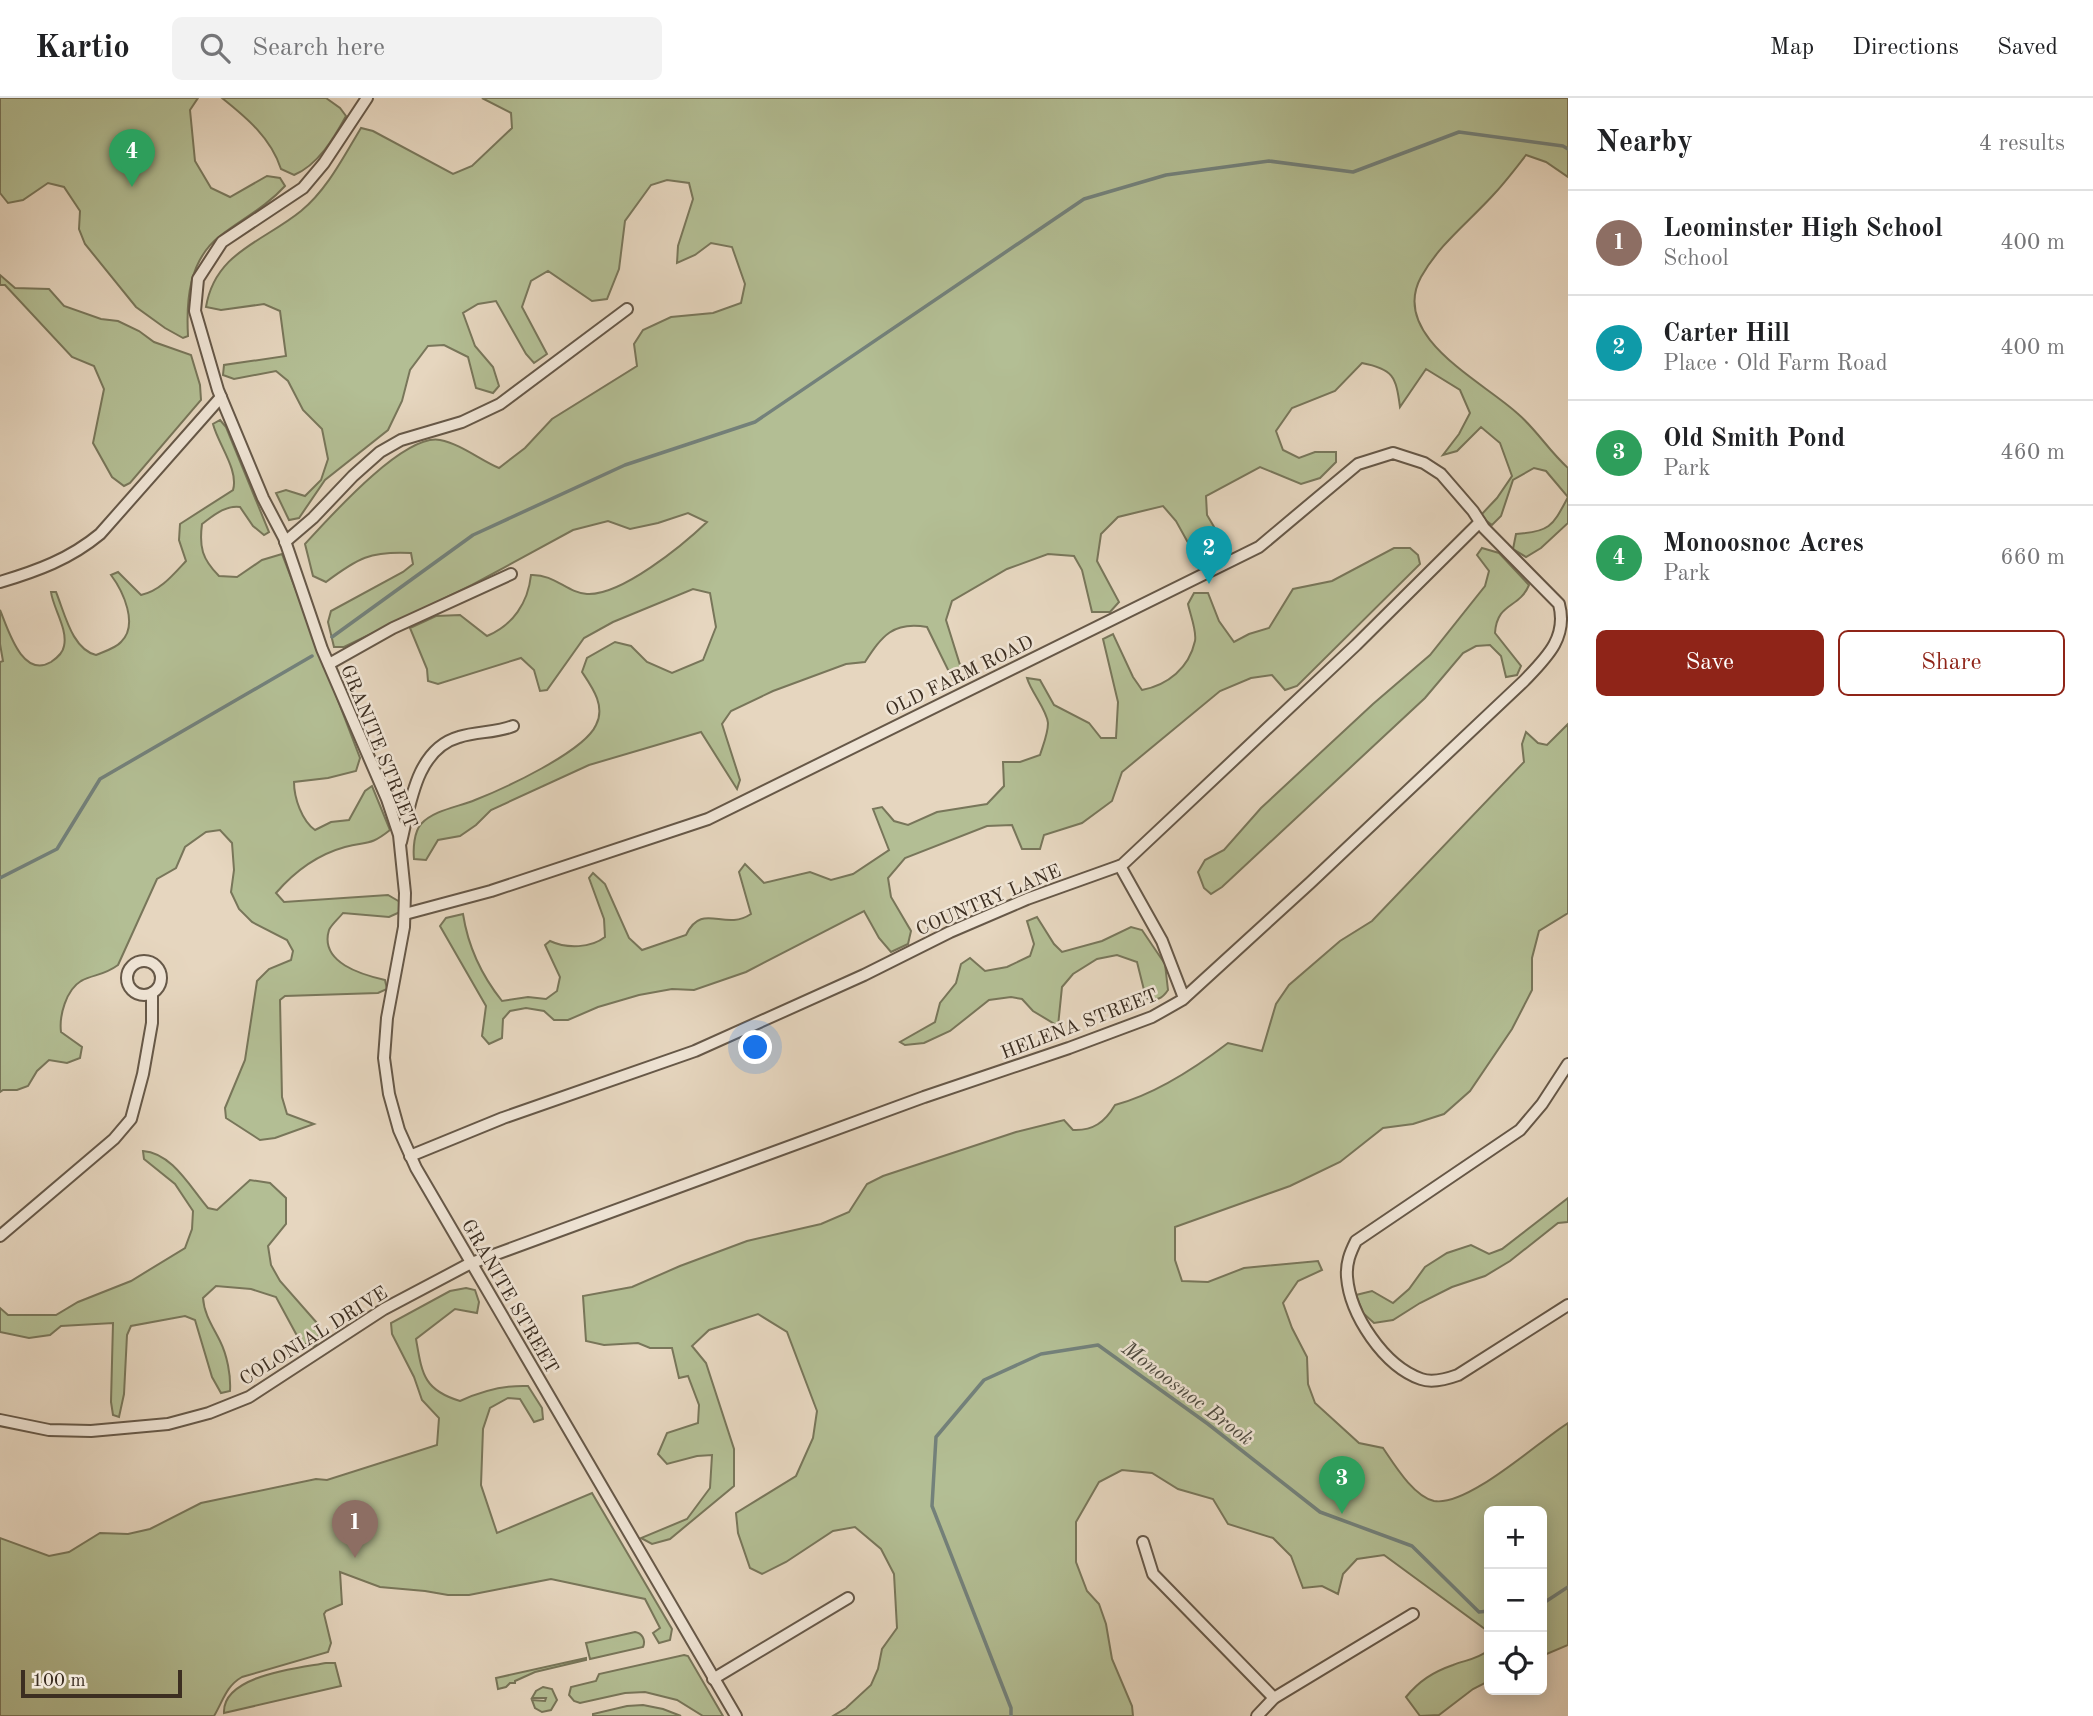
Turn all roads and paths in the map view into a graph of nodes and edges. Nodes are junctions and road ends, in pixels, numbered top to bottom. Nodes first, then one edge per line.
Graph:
1 (366, 98) edge
2 (627, 309) dead end
3 (221, 397) junction
4 (1480, 522) junction
5 (285, 542) junction
6 (511, 574) dead end
7 (0, 582) edge
8 (329, 664) junction
9 (513, 726) dead end
10 (400, 844) junction
11 (1120, 866) junction
12 (405, 914) junction
13 (152, 993) dead end
14 (1184, 998) junction
15 (1568, 1063) edge
16 (410, 1156) junction
17 (0, 1236) edge
18 (472, 1263) junction
19 (1568, 1305) edge
20 (0, 1420) edge
21 (1143, 1542) dead end
22 (848, 1598) dead end
23 (1413, 1614) dead end
24 (713, 1679) junction
25 (1274, 1698) junction
26 (736, 1716) edge
27 (1257, 1716) edge

1 - 3 street, GRANITE STREET
2 - 5 street
3 - 5 street, GRANITE STREET
3 - 7 street
4 - 11 street, COUNTRY LANE
4 - 12 street, OLD FARM ROAD
4 - 14 street, HELENA STREET
5 - 8 street, GRANITE STREET
6 - 8 street
8 - 10 street, GRANITE STREET
9 - 10 street
10 - 12 street, GRANITE STREET
11 - 14 street
11 - 16 street, COUNTRY LANE
12 - 16 street, GRANITE STREET
13 - 17 street
14 - 18 street, HELENA STREET
15 - 19 street
16 - 18 street, GRANITE STREET
18 - 20 street, COLONIAL DRIVE
18 - 24 street, GRANITE STREET
21 - 25 street
22 - 24 street
23 - 25 street
24 - 26 street, GRANITE STREET
25 - 27 street

